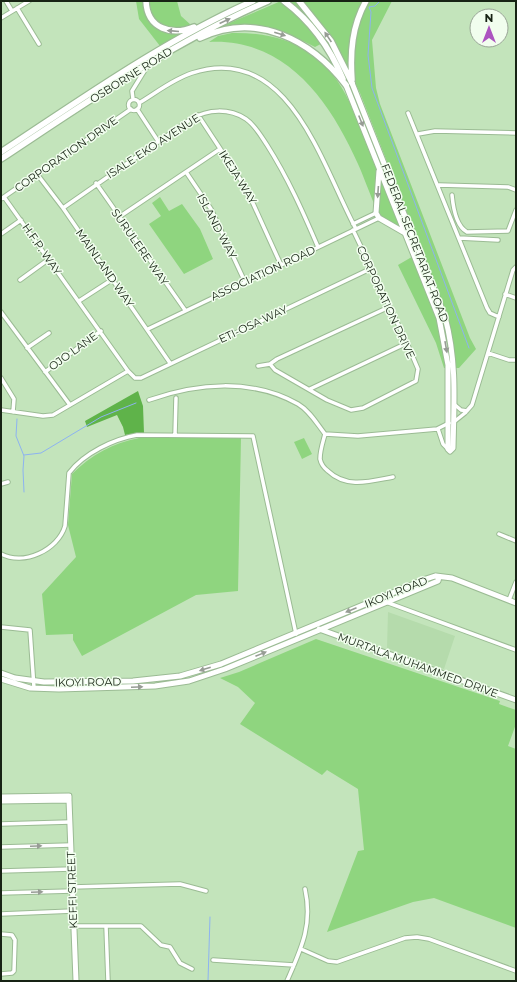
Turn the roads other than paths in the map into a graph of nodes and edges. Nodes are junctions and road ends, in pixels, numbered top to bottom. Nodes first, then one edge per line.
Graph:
1 (6, 1) edge
2 (29, 1) edge
3 (146, 1) edge
4 (244, 1) edge
5 (253, 1) edge
6 (268, 1) edge
7 (284, 1) edge
8 (299, 1) edge
9 (366, 1) edge
10 (17, 8) junction
11 (12, 11) junction
12 (230, 12) junction
13 (1, 18) edge
14 (210, 22) junction
15 (39, 44) dead end
16 (176, 48) junction
17 (148, 63) junction
18 (345, 73) junction
19 (352, 83) joint
20 (346, 85) joint
21 (133, 99) junction
22 (140, 103) junction
23 (137, 109) junction
24 (131, 110) junction
25 (408, 113) dead end
26 (198, 115) junction
27 (516, 133) edge
28 (418, 134) junction
29 (158, 141) junction
30 (220, 149) junction
31 (1, 152) edge
32 (1, 159) edge
33 (380, 168) junction
34 (186, 172) junction
35 (37, 174) junction
36 (96, 184) junction
37 (439, 185) junction
38 (516, 190) edge
39 (452, 195) dead end
40 (2, 198) edge
41 (63, 208) junction
42 (516, 210) edge
43 (378, 216) junction
44 (119, 217) junction
45 (21, 220) junction
46 (353, 224) junction
47 (354, 230) junction
48 (1, 234) edge
49 (406, 234) junction
50 (459, 238) junction
51 (498, 240) dead end
52 (318, 247) junction
53 (49, 259) junction
54 (281, 265) junction
55 (516, 267) edge
56 (370, 269) junction
57 (113, 279) junction
58 (20, 280) dead end
59 (245, 282) junction
60 (505, 294) junction
61 (516, 298) edge
62 (80, 301) junction
63 (389, 307) junction
64 (185, 310) junction
65 (1, 312) edge
66 (499, 317) junction
67 (148, 329) junction
68 (101, 331) junction
69 (48, 332) dead end
70 (406, 343) junction
71 (27, 348) junction
72 (488, 353) junction
73 (516, 360) edge
74 (170, 363) junction
75 (270, 364) junction
76 (258, 366) dead end
77 (128, 371) junction
78 (45, 372) junction
79 (1, 378) edge
80 (135, 378) joint
81 (310, 389) junction
82 (176, 398) dead end
83 (149, 400) dead end
84 (70, 404) junction
85 (455, 405) junction
86 (1, 410) edge
87 (467, 411) junction
88 (13, 412) junction
89 (455, 420) junction
90 (449, 423) junction
91 (438, 429) junction
92 (325, 434) junction
93 (175, 435) junction
94 (448, 450) junction
95 (393, 476) dead end
96 (8, 482) dead end
97 (1, 484) edge
98 (499, 534) dead end
99 (516, 542) edge
100 (1, 554) edge
101 (437, 578) junction
102 (516, 582) edge
103 (509, 600) junction
104 (386, 602) junction
105 (516, 603) edge
106 (333, 625) junction
107 (315, 626) junction
108 (1, 627) edge
109 (321, 630) junction
110 (334, 634) junction
111 (297, 636) junction
112 (516, 650) edge
113 (1, 674) edge
114 (1, 679) edge
115 (34, 685) junction
116 (516, 700) edge
117 (1, 797) edge
118 (69, 800) junction
119 (1, 801) edge
120 (70, 822) junction
121 (1, 824) edge
122 (71, 845) junction
123 (1, 847) edge
124 (72, 869) junction
125 (1, 871) edge
126 (305, 888) dead end
127 (72, 889) junction
128 (206, 891) dead end
129 (1, 893) edge
130 (73, 911) junction
131 (1, 914) edge
132 (74, 926) junction
133 (106, 926) junction
134 (1, 934) edge
135 (301, 949) junction
136 (213, 960) dead end
137 (294, 965) junction
138 (192, 970) dead end
139 (516, 971) edge
140 (1, 974) edge
141 (76, 981) edge
142 (108, 981) edge
143 (287, 981) edge

1 - 11 street
2 - 10 street
14 -> 3 main road
4 - 12 main road
5 - 12 main road, OSBORNE ROAD
16 -> 6 main road, OSBORNE ROAD
7 - 18 main road
18 -> 8 main road
9 - 18 main road
10 - 11 street
10 - 15 street
11 - 13 street
12 - 14 main road, OSBORNE ROAD
14 - 31 main road, OSBORNE ROAD
16 - 17 main road, OSBORNE ROAD
16 -> 18 main road
17 - 21 street
17 - 32 main road, OSBORNE ROAD
18 - 19 main road
18 - 20 main road
19 - 85 main road, FEDERAL SECRETARIAT ROAD
20 -> 33 main road, FEDERAL SECRETARIAT ROAD
21 - 22 street
21 - 24 street
22 - 23 street
22 - 46 street, CORPORATION DRIVE
23 - 24 street
23 - 29 street
24 - 35 street, CORPORATION DRIVE
25 - 28 street
26 - 29 street, ISALE EKO AVENUE
26 - 30 street, IKEJA WAY
26 - 52 street, ISALE EKO AVENUE
27 - 28 street
28 - 37 street
29 - 36 street, ISALE EKO AVENUE
30 - 34 street
30 - 54 street, IKEJA WAY
33 -> 43 main road
33 - 49 main road, FEDERAL SECRETARIAT ROAD
34 - 44 street
34 - 59 street, ISLAND WAY
35 - 40 street, CORPORATION DRIVE
35 - 41 street, MAINLAND WAY
36 - 41 street, ISALE EKO AVENUE
36 - 44 street, SURULERE WAY
37 - 38 street
37 - 50 street
39 - 42 street
40 - 45 street, H.F.P. WAY
41 - 57 street, MAINLAND WAY
43 - 46 street
43 - 47 street, ASSOCIATION ROAD
43 - 49 main road
44 - 64 street, SURULERE WAY
45 - 48 street
45 - 53 street, H.F.P. WAY
46 - 47 street, CORPORATION DRIVE
47 - 52 street, ASSOCIATION ROAD
47 - 56 street, CORPORATION DRIVE
49 -> 90 main road, FEDERAL SECRETARIAT ROAD
50 - 51 street
50 - 66 street
52 - 54 street, ASSOCIATION ROAD
53 - 58 street
53 - 62 street, H.F.P. WAY
54 - 59 street, ASSOCIATION ROAD
55 - 60 street
56 - 63 street, CORPORATION DRIVE
56 - 74 street, ETI-OSA WAY
57 - 62 street
57 - 67 street, MAINLAND WAY
59 - 64 street, ASSOCIATION ROAD
60 - 61 street
60 - 66 street
62 - 68 street, H.F.P. WAY
63 - 70 street, CORPORATION DRIVE
63 - 75 street
64 - 67 street, ASSOCIATION ROAD
65 - 71 street
66 - 72 street
67 - 74 street, MAINLAND WAY
68 - 77 street, H.F.P. WAY
68 - 78 street, OJO LANE
69 - 71 street
70 - 81 street
70 - 81 street, CORPORATION DRIVE
71 - 78 street
72 - 73 street
72 - 87 street
74 - 80 street, ETI-OSA WAY
75 - 76 street
75 - 81 street
77 - 80 street, H.F.P. WAY
77 - 84 street
78 - 84 street
79 - 88 street
82 - 93 street
83 - 92 street
84 - 88 street
85 - 87 street
85 - 89 main road, FEDERAL SECRETARIAT ROAD
86 - 88 street
87 - 89 street
89 - 94 main road, FEDERAL SECRETARIAT ROAD
90 - 91 street
90 - 94 main road, FEDERAL SECRETARIAT ROAD
91 - 92 street
91 - 94 street
92 - 95 street
93 - 100 street
93 - 111 street
96 - 97 street
98 - 99 street
101 - 103 main road
101 - 104 main road, IKOYI ROAD
101 -> 107 main road, IKOYI ROAD
102 - 103 street
103 - 105 main road
104 - 106 main road, IKOYI ROAD
104 - 112 street
106 - 109 main road, IKOYI ROAD
106 - 110 main road
107 - 109 main road, MURTALA MUHAMMED DRIVE
107 - 111 main road, IKOYI ROAD
108 - 115 street
109 - 110 main road, MURTALA MUHAMMED DRIVE
109 - 111 main road, IKOYI ROAD
110 - 116 main road, MURTALA MUHAMMED DRIVE
111 - 115 main road, IKOYI ROAD
113 - 115 main road, IKOYI ROAD
114 - 115 main road, IKOYI ROAD
117 - 118 main road
118 - 119 main road
118 - 120 main road, KEFFI STREET
120 - 121 street
120 - 122 main road, KEFFI STREET
123 -> 122 street
122 - 124 main road, KEFFI STREET
124 - 125 street
124 - 127 main road, KEFFI STREET
126 - 135 street
127 - 128 street
129 -> 127 street
127 - 130 main road, KEFFI STREET
130 - 131 street
130 - 132 main road, KEFFI STREET
132 - 133 street
132 - 141 main road, KEFFI STREET
133 - 138 street
133 - 142 street
134 - 140 street
135 - 137 street
135 - 139 street
136 - 137 street
137 - 143 street

